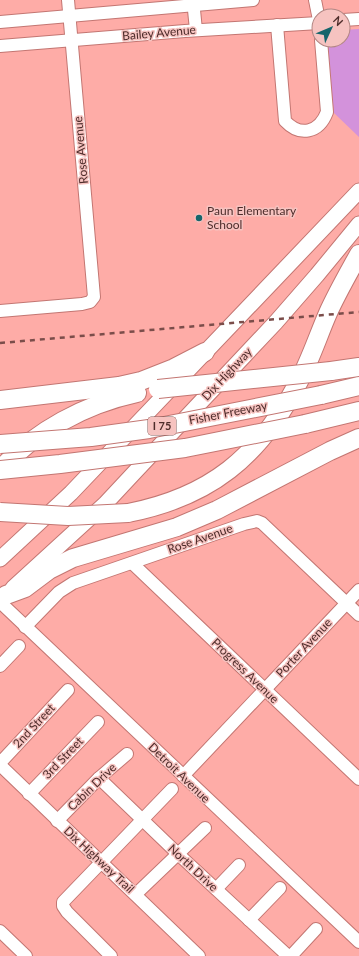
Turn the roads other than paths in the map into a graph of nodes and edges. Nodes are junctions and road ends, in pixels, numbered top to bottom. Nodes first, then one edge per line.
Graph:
1 (68, 0) edge
2 (253, 0) edge
3 (193, 2) edge
4 (70, 16) junction
5 (0, 22) edge
6 (311, 22) edge
7 (277, 25) junction
8 (196, 30) junction
9 (72, 40) junction
10 (0, 46) edge
11 (322, 48) edge
12 (359, 191) edge
13 (359, 224) edge
14 (359, 254) edge
15 (0, 311) edge
16 (205, 352) junction
17 (359, 367) edge
18 (359, 386) edge
19 (0, 400) edge
20 (359, 411) edge
21 (359, 438) edge
22 (0, 444) edge
23 (0, 470) edge
24 (0, 512) edge
25 (0, 559) edge
26 (132, 563) junction
27 (359, 590) edge
28 (2, 599) edge
29 (346, 603) junction
30 (359, 615) edge
31 (26, 627) junction
32 (19, 646) dead end
33 (0, 666) edge
34 (264, 689) junction
35 (68, 690) dead end
36 (98, 722) dead end
37 (127, 754) dead end
38 (0, 764) edge
39 (183, 776) junction
40 (100, 778) junction
41 (359, 779) edge
42 (172, 789) dead end
43 (29, 794) junction
44 (142, 819) junction
45 (57, 821) junction
46 (204, 828) dead end
47 (177, 854) junction
48 (101, 862) junction
49 (239, 865) dead end
50 (280, 888) dead end
51 (216, 889) junction
52 (136, 894) junction
53 (249, 920) junction
54 (316, 929) dead end
55 (0, 931) edge
56 (359, 942) edge
57 (19, 954) edge
58 (111, 956) edge
59 (199, 956) edge
60 (289, 956) edge

1 - 4 street, Rose Avenue
2 - 3 street, Bailey Avenue
3 - 4 street, Bailey Avenue
3 - 8 street
4 - 5 street, Bailey Avenue
4 - 9 street, Rose Avenue
6 - 7 street, Bailey Avenue
7 - 8 street, Bailey Avenue
7 - 11 street
8 - 9 street, Bailey Avenue
9 - 10 street, Bailey Avenue
9 - 15 street, Rose Avenue
12 - 16 main road
13 - 28 main road, Dix Highway
14 - 24 highway, bridge
16 - 19 highway
16 - 25 main road
17 - 23 highway, bridge
18 - 22 highway, Fisher Freeway / I 75, bridge
20 - 23 highway, I 75, bridge
21 - 28 highway
26 - 29 street, Rose Avenue
26 - 31 street, Rose Avenue
26 - 34 street, Progress Avenue
27 - 29 street, Porter Avenue
28 - 31 street, Detroit Avenue
29 - 30 street, Rose Avenue
29 - 34 street, Porter Avenue
31 - 39 street, Detroit Avenue
32 - 33 street
34 - 39 street, Porter Avenue
34 - 41 street, Progress Avenue
35 - 38 street, 2nd Street
36 - 43 street, 3rd Street
37 - 40 street, Cabin Drive
38 - 43 street, Dix Highway Trail
39 - 56 street, Detroit Avenue
40 - 44 street, North Drive
40 - 45 street, Cabin Drive
42 - 44 street
43 - 45 street, Dix Highway Trail
44 - 47 street, North Drive
44 - 48 street
45 - 48 street, Dix Highway Trail
46 - 47 street
47 - 51 street, North Drive
47 - 52 street
48 - 52 street, Dix Highway Trail
48 - 58 street
49 - 51 street
50 - 53 street
51 - 53 street, North Drive
52 - 59 street, Dix Highway Trail
53 - 60 street, North Drive
54 - 60 street
55 - 57 street

